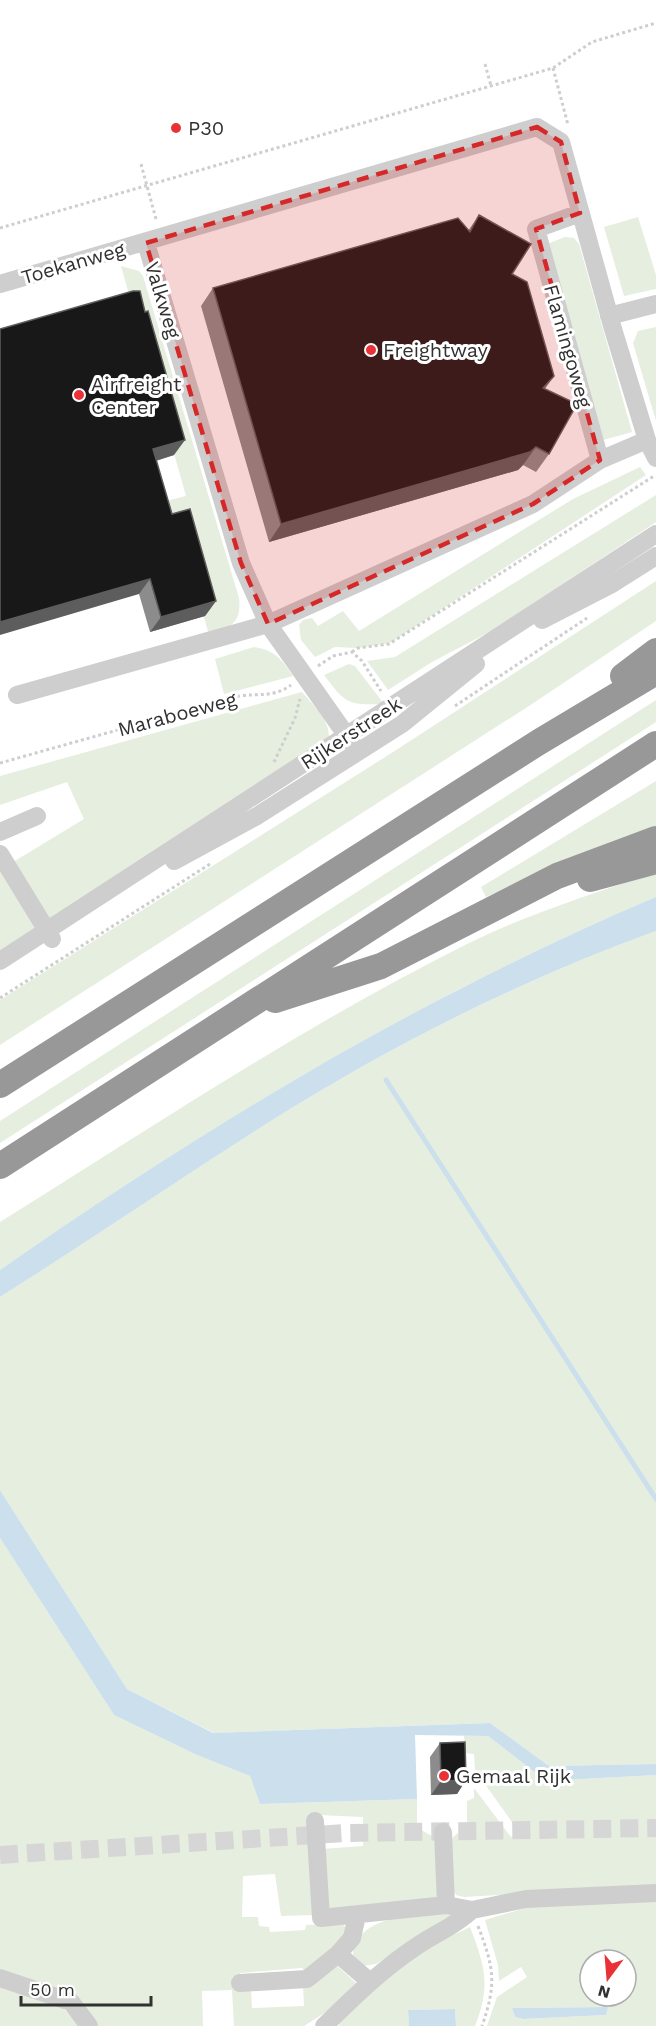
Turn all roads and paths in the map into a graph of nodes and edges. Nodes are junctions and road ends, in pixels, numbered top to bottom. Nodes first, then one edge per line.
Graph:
1 (656, 23) edge
2 (485, 64) dead end
3 (553, 68) junction
4 (491, 86) junction
5 (561, 142) junction
6 (141, 164) dead end
7 (147, 186) junction
8 (580, 213) junction
9 (0, 228) edge
10 (154, 241) junction
11 (0, 284) edge
12 (656, 304) edge
13 (656, 315) edge
14 (611, 322) junction
15 (647, 440) junction
16 (656, 458) edge
17 (600, 459) junction
18 (656, 475) edge
19 (656, 534) edge
20 (656, 556) edge
21 (268, 624) junction
22 (656, 651) edge
23 (352, 652) junction
24 (656, 672) edge
25 (306, 675) junction
26 (17, 695) dead end
27 (392, 707) junction
28 (348, 736) junction
29 (539, 742) junction
30 (656, 744) edge
31 (358, 751) junction
32 (0, 763) edge
33 (272, 765) dead end
34 (37, 816) dead end
35 (0, 832) edge
36 (656, 839) edge
37 (0, 854) edge
38 (656, 861) edge
39 (497, 905) junction
40 (49, 935) junction
41 (0, 961) edge
42 (0, 972) edge
43 (241, 1011) junction
44 (0, 1085) edge
45 (0, 1166) edge
46 (315, 1821) dead end
47 (442, 1833) dead end
48 (656, 1893) edge
49 (446, 1905) junction
50 (472, 1910) junction
51 (357, 1915) junction
52 (338, 1954) junction
53 (0, 1978) edge
54 (369, 1981) junction
55 (240, 1983) dead end
56 (89, 2026) edge
57 (324, 2026) edge
58 (482, 2026) edge

1 - 3 path
2 - 4 path
3 - 4 path
3 - 5 path
4 - 7 path
5 - 8 street
5 - 10 street, Valkweg
6 - 7 path
7 - 9 path
7 - 10 path
8 - 14 street
8 - 17 street, Flamingoweg
10 - 11 street, Toekanweg
10 - 21 street, Valkweg
12 - 14 street
13 - 14 street
14 - 15 street
15 - 16 street
15 - 17 street
17 - 21 street
18 - 23 path, Maraboeweg
19 - 27 street, Rijkerstreek
20 - 31 street, Rijkerstreek
21 - 25 street, Valkweg
21 - 26 street
22 - 29 highway
23 - 25 path, Maraboeweg
23 - 27 path
24 - 29 highway
25 - 28 street, Valkweg
25 - 32 path, Maraboeweg
25 - 33 path
27 - 28 street, Rijkerstreek
28 - 31 street, Valkweg
28 - 40 street, Rijkerstreek
29 - 44 highway
30 - 43 highway
31 - 40 street, Rijkerstreek
34 - 35 street
36 - 39 highway
37 - 40 street
38 - 39 highway
39 - 43 highway
40 - 41 street, Rijkerstreek
40 - 42 street, Rijkerstreek
43 - 45 highway
46 - 51 street
47 - 49 street
48 - 50 street
49 - 50 street
49 - 51 street
50 - 54 street
50 - 58 path
51 - 52 street
52 - 54 street
52 - 55 street
53 - 56 street
54 - 57 street

